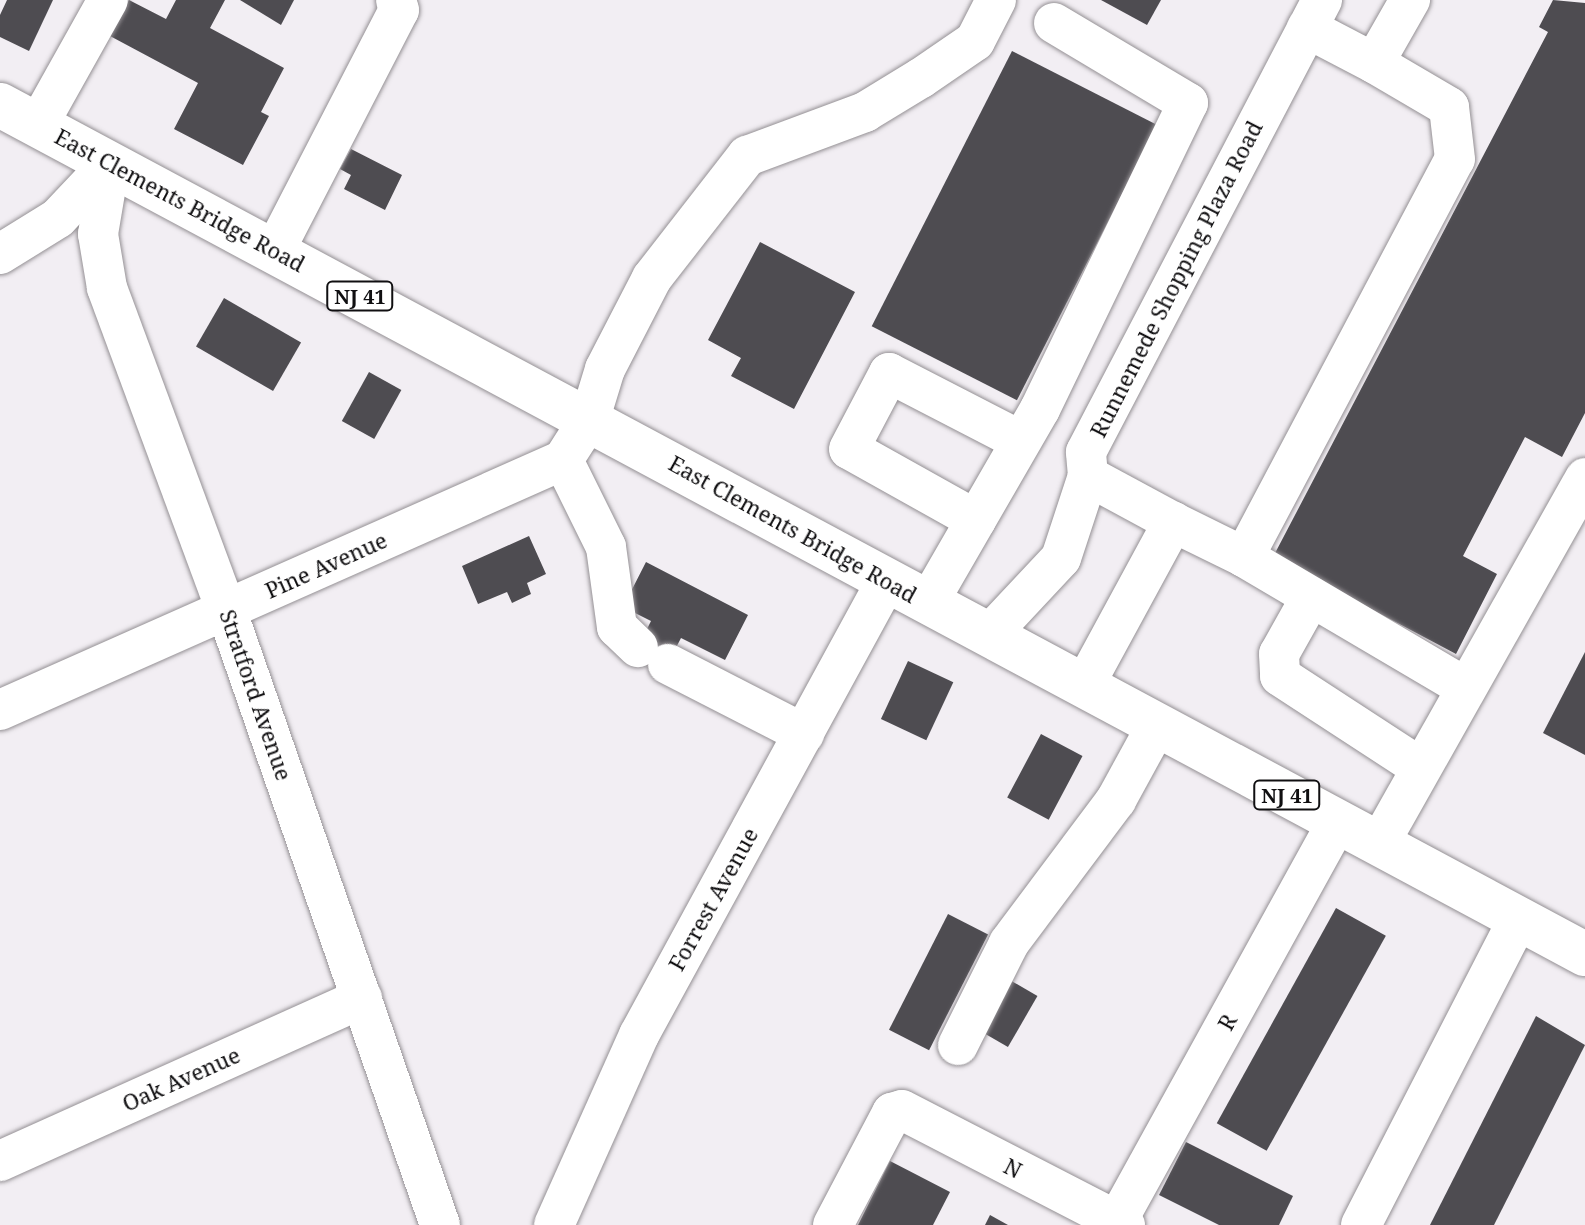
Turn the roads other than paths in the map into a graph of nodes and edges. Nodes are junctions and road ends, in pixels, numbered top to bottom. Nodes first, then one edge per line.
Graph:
1 (108, 0) edge
2 (396, 0) edge
3 (996, 0) edge
4 (1410, 0) edge
5 (1314, 14) edge
6 (1054, 23) dead end
7 (1374, 63) junction
8 (0, 105) edge
9 (38, 125) junction
10 (110, 163) junction
11 (275, 250) junction
12 (0, 254) edge
13 (590, 418) junction
14 (1021, 441) junction
15 (563, 460) junction
16 (1088, 476) junction
17 (1585, 478) edge
18 (976, 520) junction
19 (1173, 522) junction
20 (1244, 557) junction
21 (887, 580) junction
22 (1311, 597) junction
23 (928, 603) junction
24 (226, 609) junction
25 (989, 635) junction
26 (1084, 686) junction
27 (1466, 688) junction
28 (0, 710) edge
29 (1157, 725) junction
30 (804, 734) junction
31 (1421, 768) junction
32 (1337, 822) junction
33 (1379, 844) junction
34 (1518, 919) junction
35 (1584, 950) edge
36 (362, 998) junction
37 (958, 1045) dead end
38 (0, 1161) edge
39 (1121, 1223) edge
40 (440, 1225) edge
41 (554, 1225) edge
42 (833, 1225) edge
43 (1361, 1225) edge

1 - 9 street
2 - 11 street
3 - 13 street
4 - 7 street
5 - 7 street
5 - 16 street, Runnemede Shopping Plaza Road
6 - 14 street
7 - 20 street
8 - 9 main road, East Clements Bridge Road / NJ 41
9 - 10 main road, East Clements Bridge Road / NJ 41
10 - 11 main road, East Clements Bridge Road / NJ 41
10 - 12 street
10 - 24 street, Stratford Avenue
11 - 13 main road, East Clements Bridge Road / NJ 41
13 - 15 street
13 - 21 main road, East Clements Bridge Road / NJ 41
14 - 18 street
14 - 18 street
15 - 24 street, Pine Avenue
15 - 30 street
16 - 19 street
16 - 25 street, Runnemede Shopping Plaza Road
17 - 27 street
18 - 23 street
19 - 20 street
19 - 26 street
20 - 22 street
21 - 23 main road, East Clements Bridge Road / NJ 41
21 - 30 street, Forrest Avenue
22 - 27 street
22 - 31 street
23 - 25 main road, East Clements Bridge Road / NJ 41
24 - 28 street, Pine Avenue
24 - 36 street, Stratford Avenue
25 - 26 main road, East Clements Bridge Road / NJ 41
26 - 29 main road, East Clements Bridge Road / NJ 41
27 - 31 street
29 - 32 main road, East Clements Bridge Road / NJ 41
29 - 37 street
30 - 41 street, Forrest Avenue
31 - 33 street
32 - 33 main road, East Clements Bridge Road / NJ 41
32 - 39 street, R
33 - 34 main road, East Clements Bridge Road / NJ 41
34 - 35 main road, East Clements Bridge Road / NJ 41
34 - 43 street
36 - 38 street, Oak Avenue
36 - 40 street, Stratford Avenue
39 - 42 street, N

